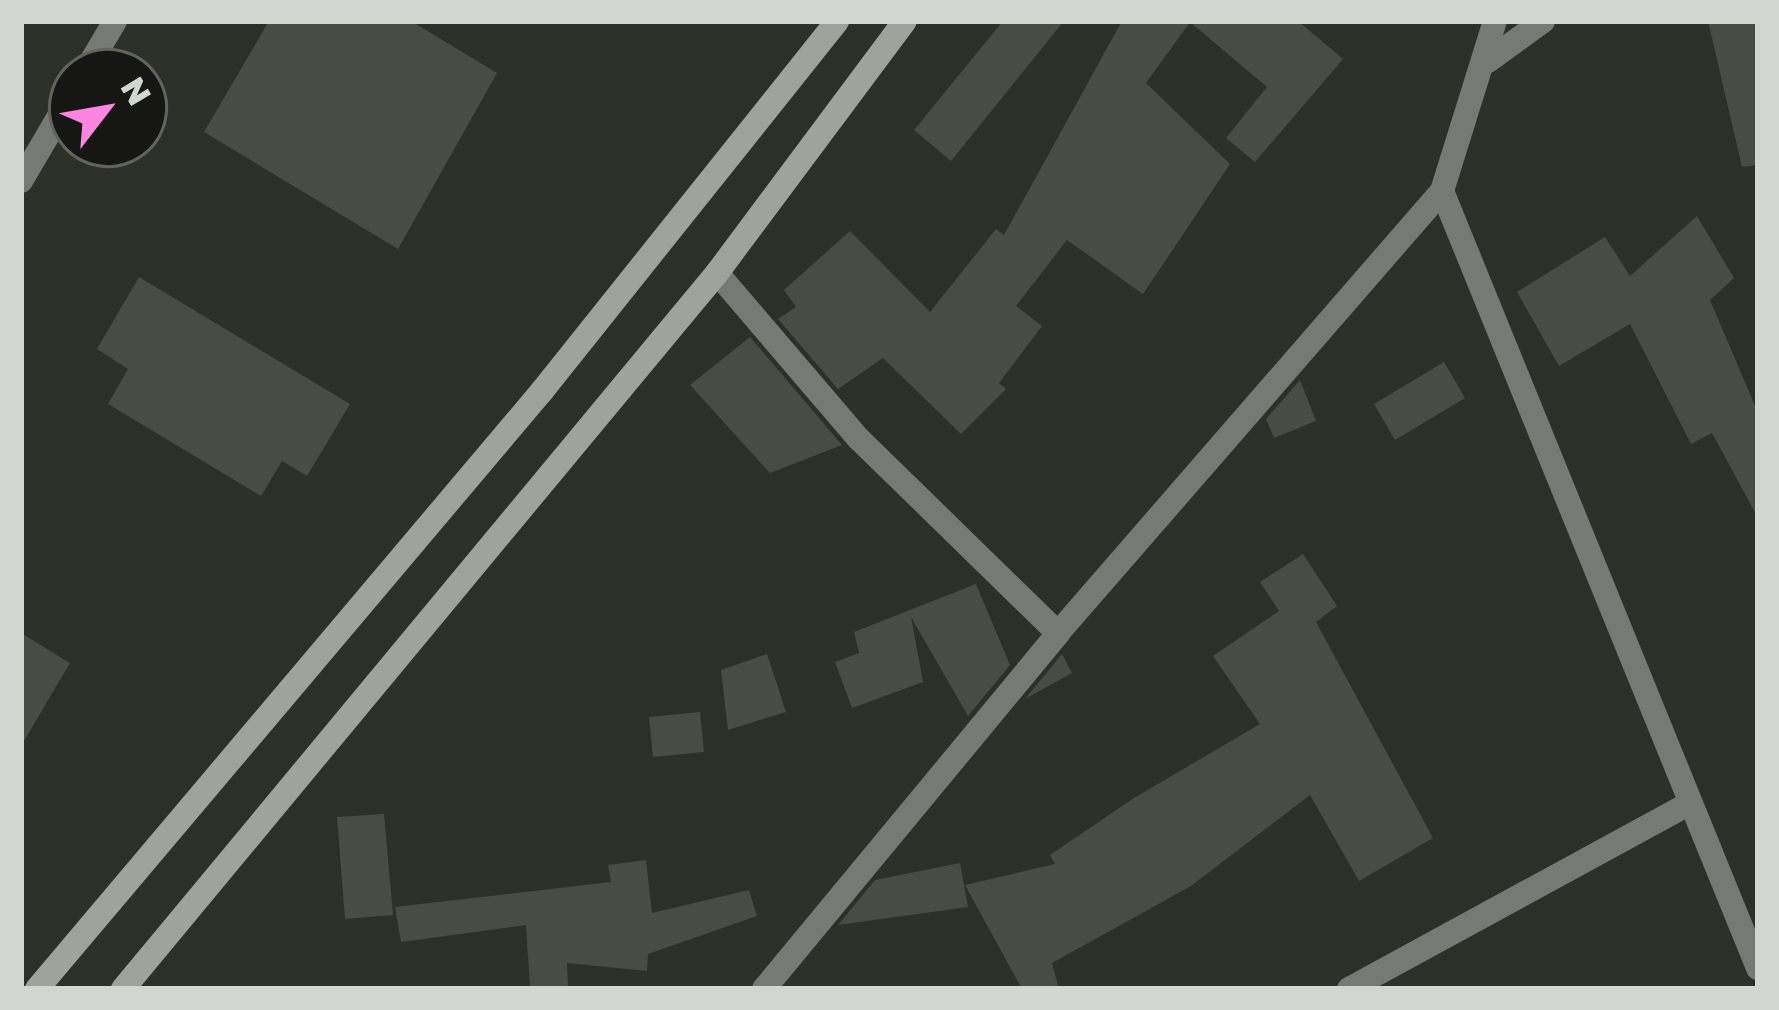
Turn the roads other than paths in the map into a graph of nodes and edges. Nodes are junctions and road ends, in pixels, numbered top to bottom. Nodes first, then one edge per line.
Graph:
1 (116, 21) edge
2 (837, 21) edge
3 (905, 21) edge
4 (1495, 21) edge
5 (1543, 21) edge
6 (100, 48) edge
7 (1488, 61) junction
8 (48, 135) edge
9 (21, 181) edge
10 (1442, 191) junction
11 (717, 273) junction
12 (1058, 633) junction
13 (1687, 806) junction
14 (1758, 968) edge
15 (38, 989) edge
16 (123, 989) edge
17 (764, 989) edge
18 (1348, 989) edge

1 - 6 street
2 - 15 street
3 - 11 street
4 - 7 street
5 - 7 street
7 - 10 street
8 - 9 street
10 - 12 street
10 - 13 street
11 - 12 street
11 - 16 street
12 - 17 street
13 - 14 street
13 - 18 street

